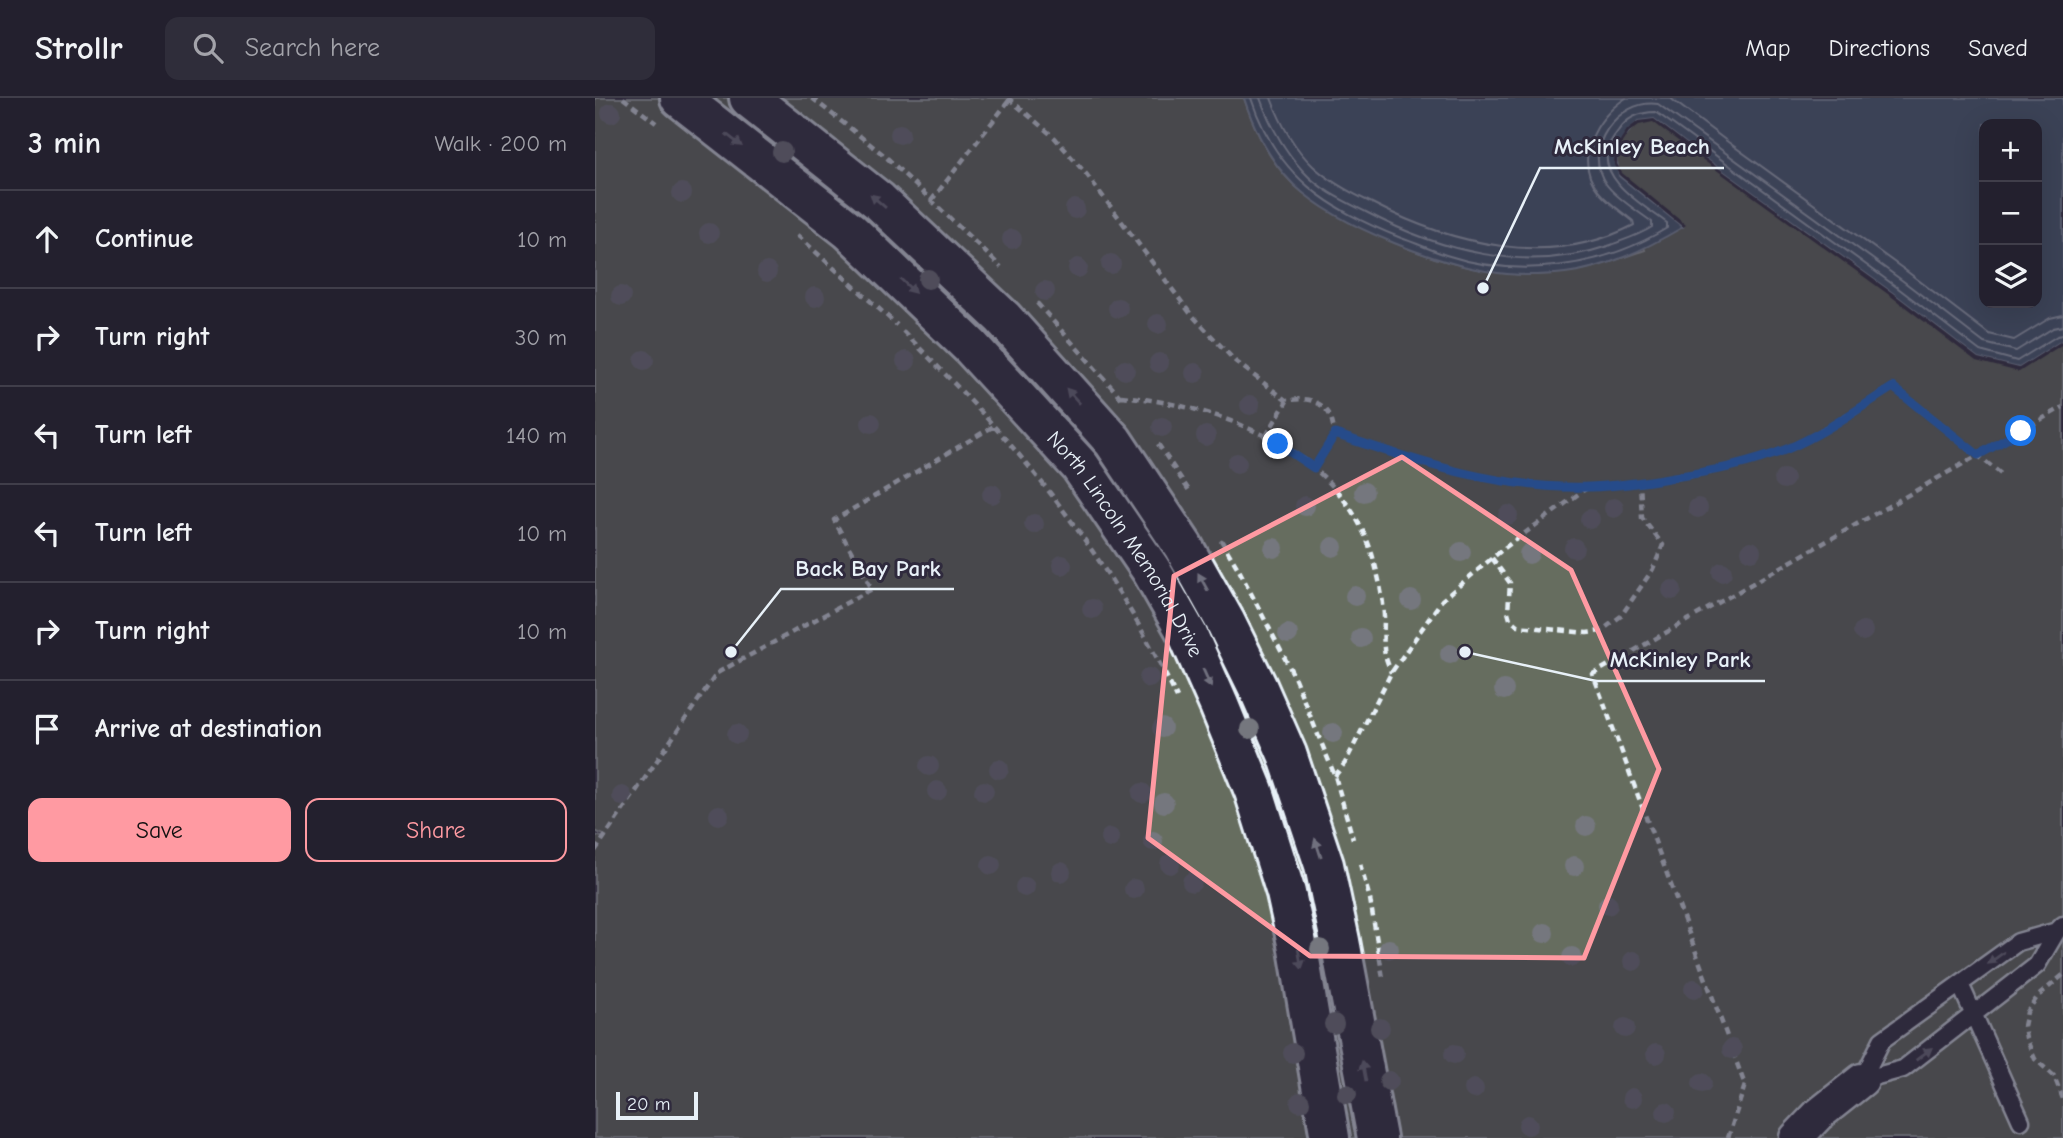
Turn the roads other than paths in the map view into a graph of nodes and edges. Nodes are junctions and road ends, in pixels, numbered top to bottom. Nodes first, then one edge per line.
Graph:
1 (749, 98) edge
2 (672, 113) edge
3 (2060, 928) edge
4 (1960, 984) junction
5 (1973, 1015) junction
6 (1862, 1080) junction
7 (2021, 1121) dead end
8 (1330, 1138) edge
9 (1377, 1138) edge
10 (1796, 1138) edge

9 -> 1 main road, North Lincoln Memorial Drive
2 -> 8 main road, North Lincoln Memorial Drive
3 -> 4 lane
3 - 5 lane
4 - 5 lane
4 - 6 lane
6 -> 5 lane
5 - 7 lane
6 - 10 street

